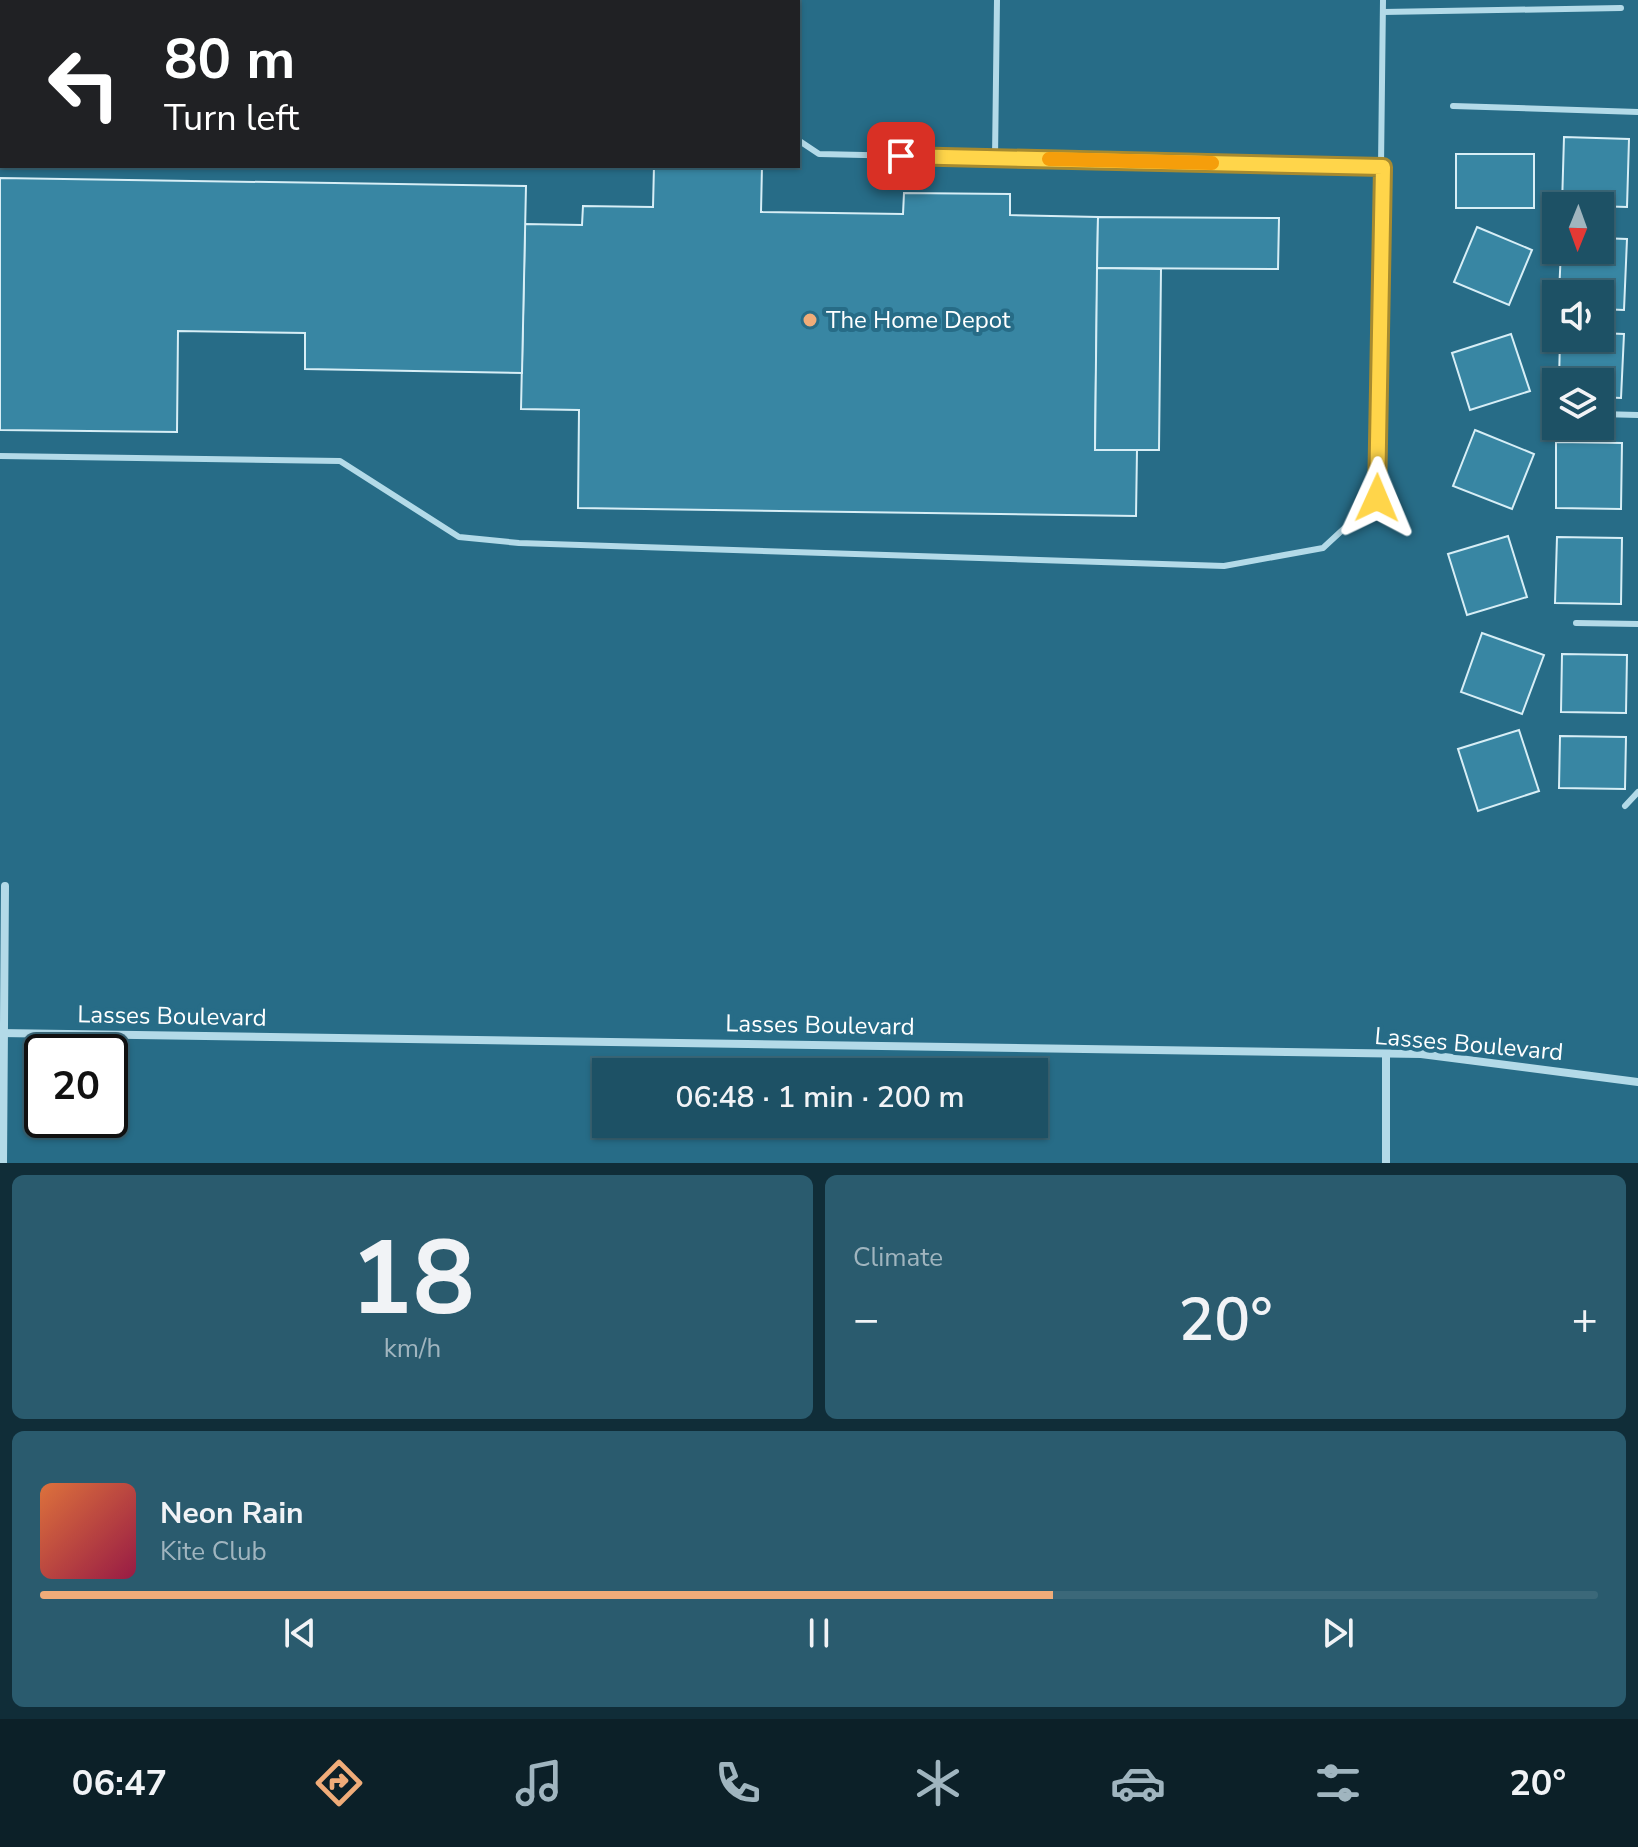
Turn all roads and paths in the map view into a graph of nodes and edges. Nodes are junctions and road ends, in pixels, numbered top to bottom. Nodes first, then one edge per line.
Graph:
1 (997, 0) edge
2 (1383, 0) edge
3 (1447, 0) edge
4 (1525, 0) edge
5 (1621, 8) dead end
6 (1525, 9) junction
7 (1447, 11) junction
8 (1383, 12) junction
9 (1453, 106) dead end
10 (1638, 112) edge
11 (800, 141) edge
12 (995, 158) junction
13 (1383, 167) junction
14 (1614, 414) edge
15 (1638, 415) edge
16 (0, 456) edge
17 (1576, 623) dead end
18 (1638, 624) edge
19 (1638, 792) edge
20 (1625, 806) dead end
21 (5, 886) dead end
22 (2, 1033) edge
23 (1386, 1054) junction
24 (1638, 1082) edge
25 (3, 1163) edge
26 (1386, 1163) edge

1 - 12 lane
2 - 8 lane
3 - 7 lane
4 - 6 lane
5 - 6 lane
6 - 7 lane
7 - 8 lane
8 - 13 lane
9 - 10 lane
11 - 12 lane
12 - 13 lane
13 - 16 lane
14 - 15 lane
17 - 18 lane
19 - 20 lane
21 - 22 street
22 - 23 street, Lasses Boulevard
22 - 25 street
23 - 24 street, Lasses Boulevard
23 - 26 street

